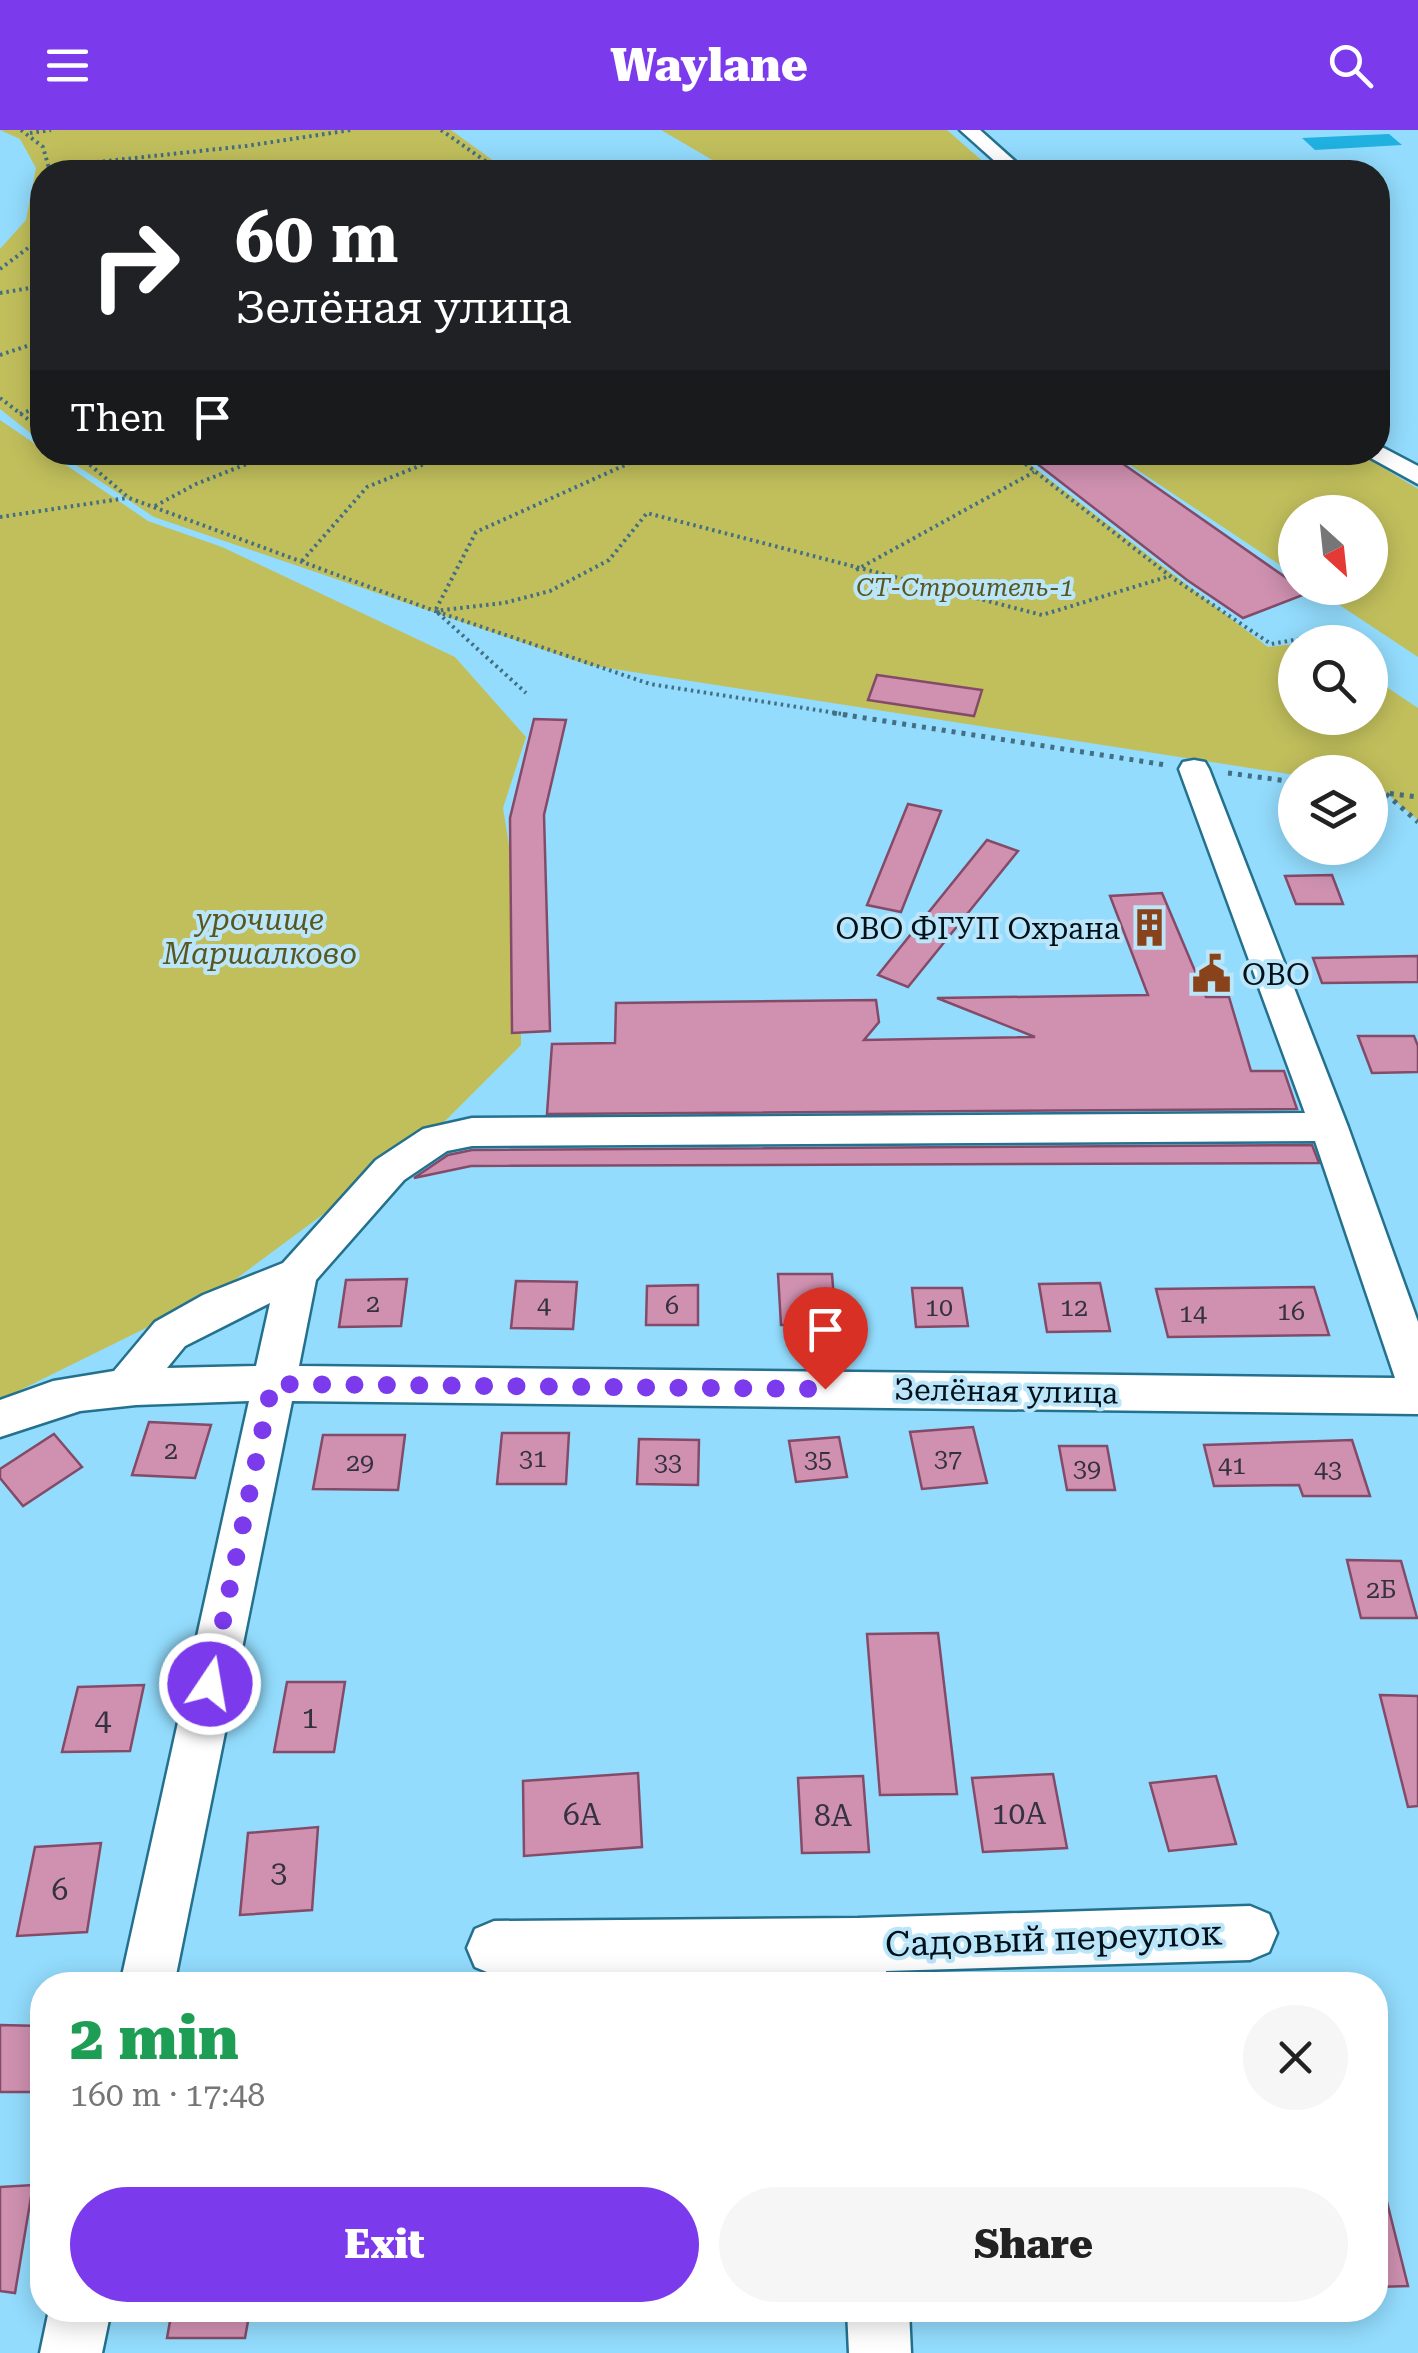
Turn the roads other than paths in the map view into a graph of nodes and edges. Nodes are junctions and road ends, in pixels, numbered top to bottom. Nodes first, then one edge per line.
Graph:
1 (969, 130) edge
2 (1004, 160) edge
3 (1390, 460) edge
4 (1418, 477) edge
5 (1194, 769) road end
6 (1329, 1127) junction
7 (297, 1274) junction
8 (1418, 1382) edge
9 (272, 1384) junction
10 (126, 1388) junction
11 (1418, 1396) edge
12 (0, 1418) edge
13 (1250, 1934) dead end
14 (494, 1948) dead end
15 (859, 1965) edge
16 (151, 1972) edge
17 (77, 2322) edge
18 (879, 2322) edge
19 (71, 2353) edge
20 (880, 2353) edge

1 - 2 street
3 - 4 street
5 - 6 street
6 - 7 street
6 - 8 street
7 - 9 street
7 - 10 street
9 - 10 street, Зелёная улица
9 - 11 street, Зелёная улица
9 - 16 street
10 - 12 street, Зелёная улица
13 - 15 street, Садовый переулок
14 - 15 street, Садовый переулок
17 - 19 street
18 - 20 street

